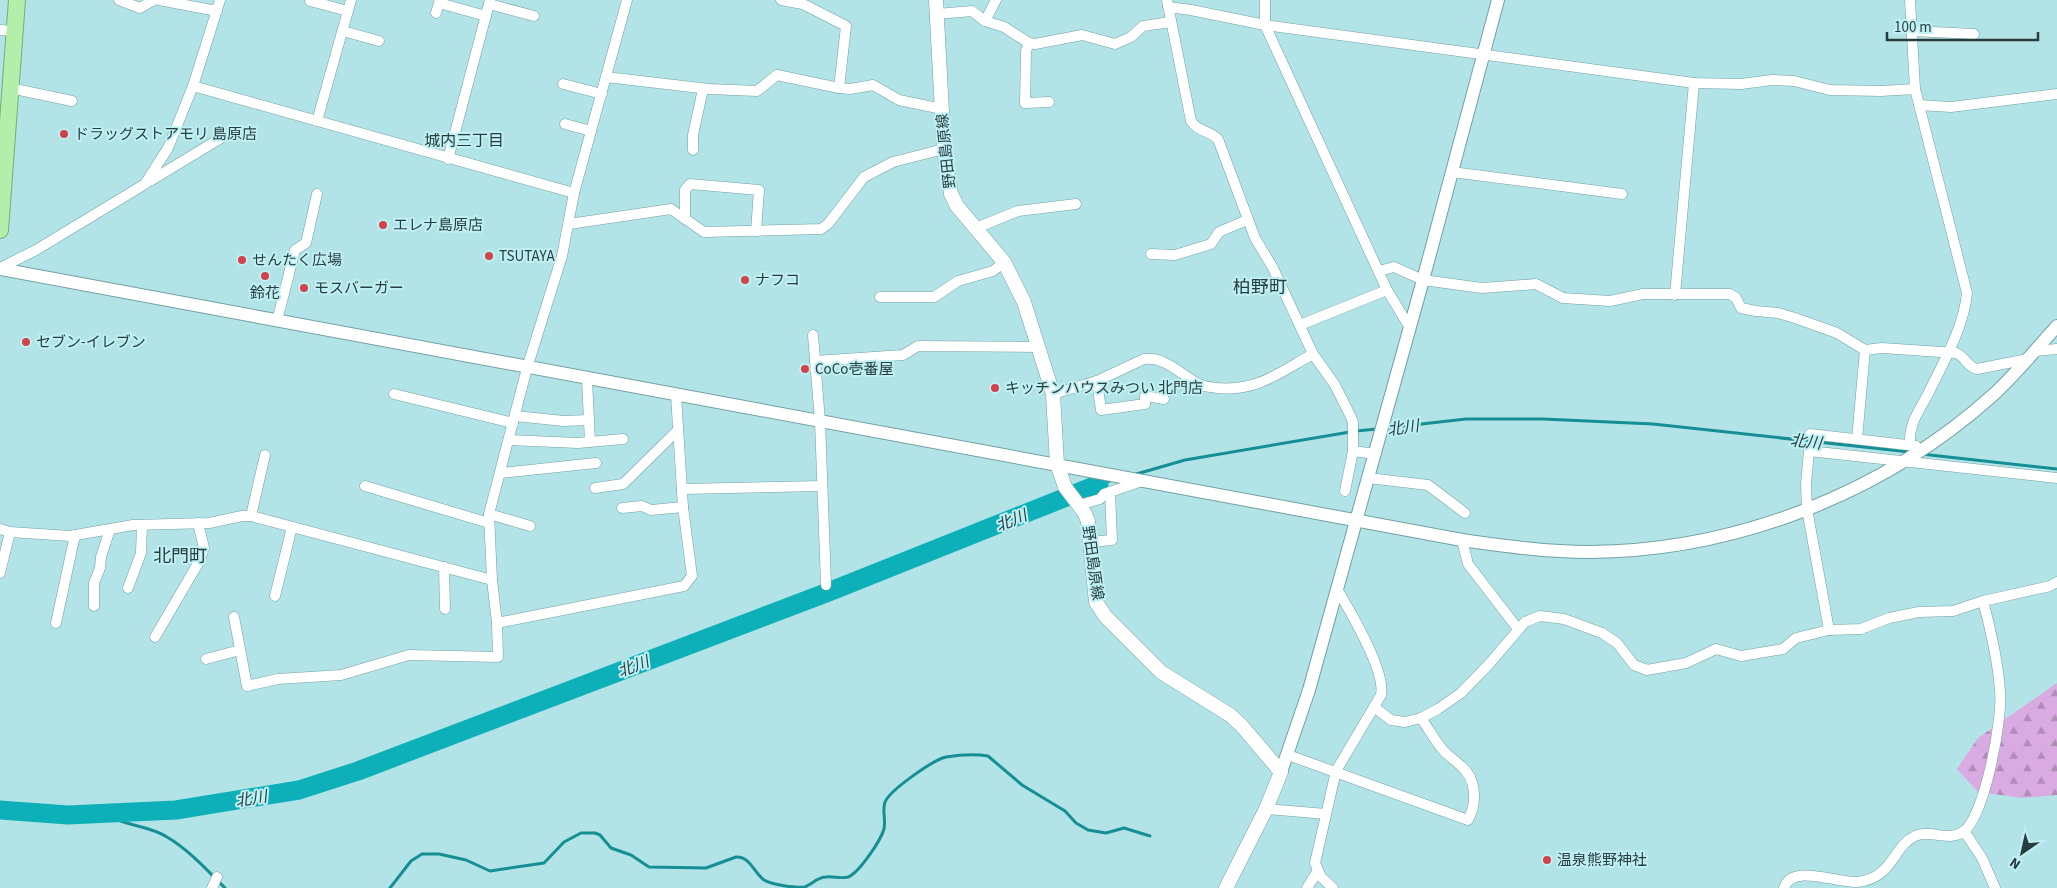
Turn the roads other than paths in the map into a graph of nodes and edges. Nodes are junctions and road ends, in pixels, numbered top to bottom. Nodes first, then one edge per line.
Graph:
1 (17, 0) edge
2 (119, 0) edge
3 (154, 0) edge
4 (159, 0) edge
5 (220, 0) edge
6 (352, 0) edge
7 (627, 0) edge
8 (781, 0) edge
9 (996, 0) edge
10 (1265, 0) edge
11 (1498, 0) edge
12 (1910, 0) edge
13 (310, 2) dead end
14 (440, 2) edge
15 (489, 2) edge
16 (1168, 4) edge
17 (937, 7) edge
18 (217, 11) junction
19 (348, 12) junction
20 (436, 13) dead end
21 (486, 16) junction
22 (534, 16) dead end
23 (986, 22) junction
24 (1171, 22) junction
25 (1265, 25) junction
26 (7, 31) edge
27 (343, 31) junction
28 (1913, 31) junction
29 (1974, 34) dead end
30 (379, 41) dead end
31 (1029, 43) junction
32 (1483, 55) junction
33 (606, 77) junction
34 (1694, 83) junction
35 (563, 84) dead end
36 (193, 86) junction
37 (10, 88) junction
38 (703, 88) junction
39 (839, 88) junction
40 (1915, 89) junction
41 (602, 94) junction
42 (2057, 94) edge
43 (72, 101) dead end
44 (1049, 102) dead end
45 (1919, 105) junction
46 (942, 109) junction
47 (317, 121) junction
48 (565, 124) dead end
49 (591, 131) junction
50 (221, 138) dead end
51 (944, 149) junction
52 (693, 150) dead end
53 (448, 158) junction
54 (1452, 172) junction
55 (145, 184) junction
56 (574, 193) junction
57 (317, 194) dead end
58 (1622, 194) dead end
59 (1076, 204) dead end
60 (685, 219) junction
61 (1247, 220) junction
62 (569, 224) junction
63 (976, 228) junction
64 (0, 230) edge
65 (756, 231) junction
66 (1151, 254) dead end
67 (1004, 262) junction
68 (0, 269) edge
69 (1379, 271) junction
70 (1423, 280) junction
71 (1387, 290) junction
72 (1675, 295) junction
73 (880, 297) dead end
74 (277, 321) junction
75 (1300, 325) junction
76 (2057, 326) edge
77 (1410, 328) junction
78 (813, 335) dead end
79 (1039, 347) junction
80 (2057, 349) edge
81 (1865, 350) junction
82 (1947, 353) junction
83 (1313, 354) junction
84 (2032, 355) junction
85 (815, 361) junction
86 (527, 368) junction
87 (587, 379) junction
88 (1097, 381) junction
89 (394, 394) dead end
90 (1053, 394) junction
91 (676, 395) junction
92 (1164, 399) dead end
93 (514, 420) junction
94 (588, 420) junction
95 (820, 421) junction
96 (677, 431) junction
97 (1810, 434) dead end
98 (623, 439) dead end
99 (1856, 439) junction
100 (509, 440) junction
101 (590, 442) junction
102 (1353, 447) junction
103 (1918, 447) junction
104 (1375, 454) junction
105 (265, 455) dead end
106 (1903, 461) junction
107 (596, 463) dead end
108 (1057, 464) junction
109 (500, 473) junction
110 (1368, 478) junction
111 (2057, 478) edge
112 (1143, 479) junction
113 (365, 486) dead end
114 (822, 486) junction
115 (595, 488) dead end
116 (682, 489) junction
117 (1345, 491) dead end
118 (1110, 492) junction
119 (1075, 499) junction
120 (683, 506) junction
121 (622, 508) dead end
122 (1807, 509) junction
123 (1465, 513) dead end
124 (251, 516) junction
125 (489, 518) junction
126 (1357, 519) junction
127 (198, 524) junction
128 (142, 525) junction
129 (530, 526) dead end
130 (292, 527) junction
131 (110, 529) junction
132 (5, 530) edge
133 (75, 535) junction
134 (1462, 540) junction
135 (1090, 542) junction
136 (444, 567) junction
137 (0, 572) edge
138 (492, 580) junction
139 (2057, 582) edge
140 (826, 585) dead end
141 (128, 588) dead end
142 (1337, 589) junction
143 (275, 596) dead end
144 (1983, 601) junction
145 (94, 606) dead end
146 (445, 610) dead end
147 (234, 617) dead end
148 (56, 623) dead end
149 (497, 623) junction
150 (1518, 629) junction
151 (1829, 630) junction
152 (155, 637) dead end
153 (240, 650) junction
154 (206, 659) dead end
155 (1374, 707) junction
156 (1421, 718) junction
157 (1288, 756) junction
158 (1336, 771) junction
159 (1282, 772) junction
160 (1266, 809) junction
161 (1326, 814) junction
162 (1964, 831) junction
163 (1317, 872) junction
164 (1226, 888) edge
165 (1307, 888) edge
166 (1333, 888) edge
167 (1784, 888) edge
168 (1995, 888) edge

1 - 26 highway
2 - 3 street
4 - 18 street
5 - 18 street
6 - 19 street
7 - 33 street
8 - 39 street
9 - 23 street
10 - 25 street
11 - 32 street
12 - 28 street
13 - 19 street
14 - 20 street
14 - 21 street
15 - 21 street
15 - 22 street
16 - 24 street
16 - 25 street
17 - 23 street
17 - 46 main road, 野田島原線
18 - 36 street
19 - 27 street
21 - 53 street
23 - 31 street
24 - 31 street
24 - 61 street
25 - 32 street
25 - 69 street
26 - 37 highway
27 - 30 street
27 - 47 street
28 - 29 street
28 - 40 street
31 - 44 street
32 - 34 street
32 - 54 street
33 - 38 street
33 - 41 street
34 - 40 street
34 - 72 street
35 - 41 street
36 - 47 street
36 - 55 street
37 - 43 street
37 - 64 highway
38 - 39 street
38 - 52 street
39 - 46 street
40 - 45 street
41 - 49 street
42 - 45 street
45 - 82 street
46 - 51 main road, 野田島原線
47 - 53 street
48 - 49 street
49 - 56 street
50 - 55 street
51 - 63 main road, 野田島原線
51 - 65 street
53 - 56 street
54 - 58 street
54 - 70 street
55 - 68 street
56 - 62 street
57 - 74 street
59 - 63 street
60 - 62 street
60 - 65 street
60 - 65 street
61 - 66 street
61 - 75 street
62 - 86 street
63 - 67 main road, 野田島原線
67 - 73 street
67 - 79 main road, 野田島原線
68 - 74 street
69 - 70 street
69 - 71 street
70 - 72 street
70 - 77 street
71 - 75 street
71 - 77 street
72 - 81 street
74 - 86 street
75 - 83 street
76 - 84 street
77 - 104 street
78 - 85 street
79 - 85 street
79 - 90 main road, 野田島原線
80 - 84 street
81 - 82 street
81 - 99 street
82 - 84 street
82 - 103 street
83 - 88 street
83 - 102 street
84 - 103 street
85 - 95 street
86 - 87 street
86 - 93 street
87 - 91 street
87 - 94 street
88 - 90 street
88 - 92 street
89 - 93 street
90 - 108 main road, 野田島原線
91 - 95 street
91 - 96 street
93 - 94 street
93 - 100 street
94 - 101 street
95 - 108 street
95 - 114 street
96 - 115 street
96 - 116 street
97 - 99 street
98 - 101 street
99 - 103 street
100 - 101 street
100 - 109 street
102 - 104 street
102 - 117 street
103 - 106 street
104 - 110 street
105 - 124 street
106 - 111 street
106 - 122 street
106 - 122 street
107 - 109 street
108 - 112 street
108 - 119 main road, 野田島原線
109 - 125 street
110 - 123 street
110 - 126 street
112 - 118 street
112 - 126 street
113 - 125 street
114 - 116 street
114 - 140 street
116 - 120 street
118 - 119 street
118 - 135 street
119 - 135 main road, 野田島原線
120 - 121 street
120 - 149 street
122 - 134 street
122 - 151 street
124 - 127 street
124 - 130 street
125 - 129 street
125 - 138 street
126 - 134 street
126 - 142 street
127 - 128 street
127 - 152 street
128 - 131 street
128 - 141 street
130 - 136 street
130 - 143 street
131 - 133 street
131 - 145 street
132 - 133 street
132 - 137 street
133 - 148 street
134 - 150 street
135 - 159 main road, 野田島原線
136 - 138 street
136 - 146 street
138 - 149 street
139 - 144 street
142 - 155 street
142 - 157 street
144 - 151 street
144 - 162 street
147 - 153 street
149 - 153 street
150 - 151 street
150 - 156 street
153 - 154 street
155 - 156 street
155 - 158 street
156 - 158 street
157 - 158 street
157 - 159 street
158 - 161 street
159 - 160 main road
160 - 161 street
160 - 164 main road
161 - 163 street
162 - 167 street
162 - 168 street
163 - 165 street
163 - 166 street

